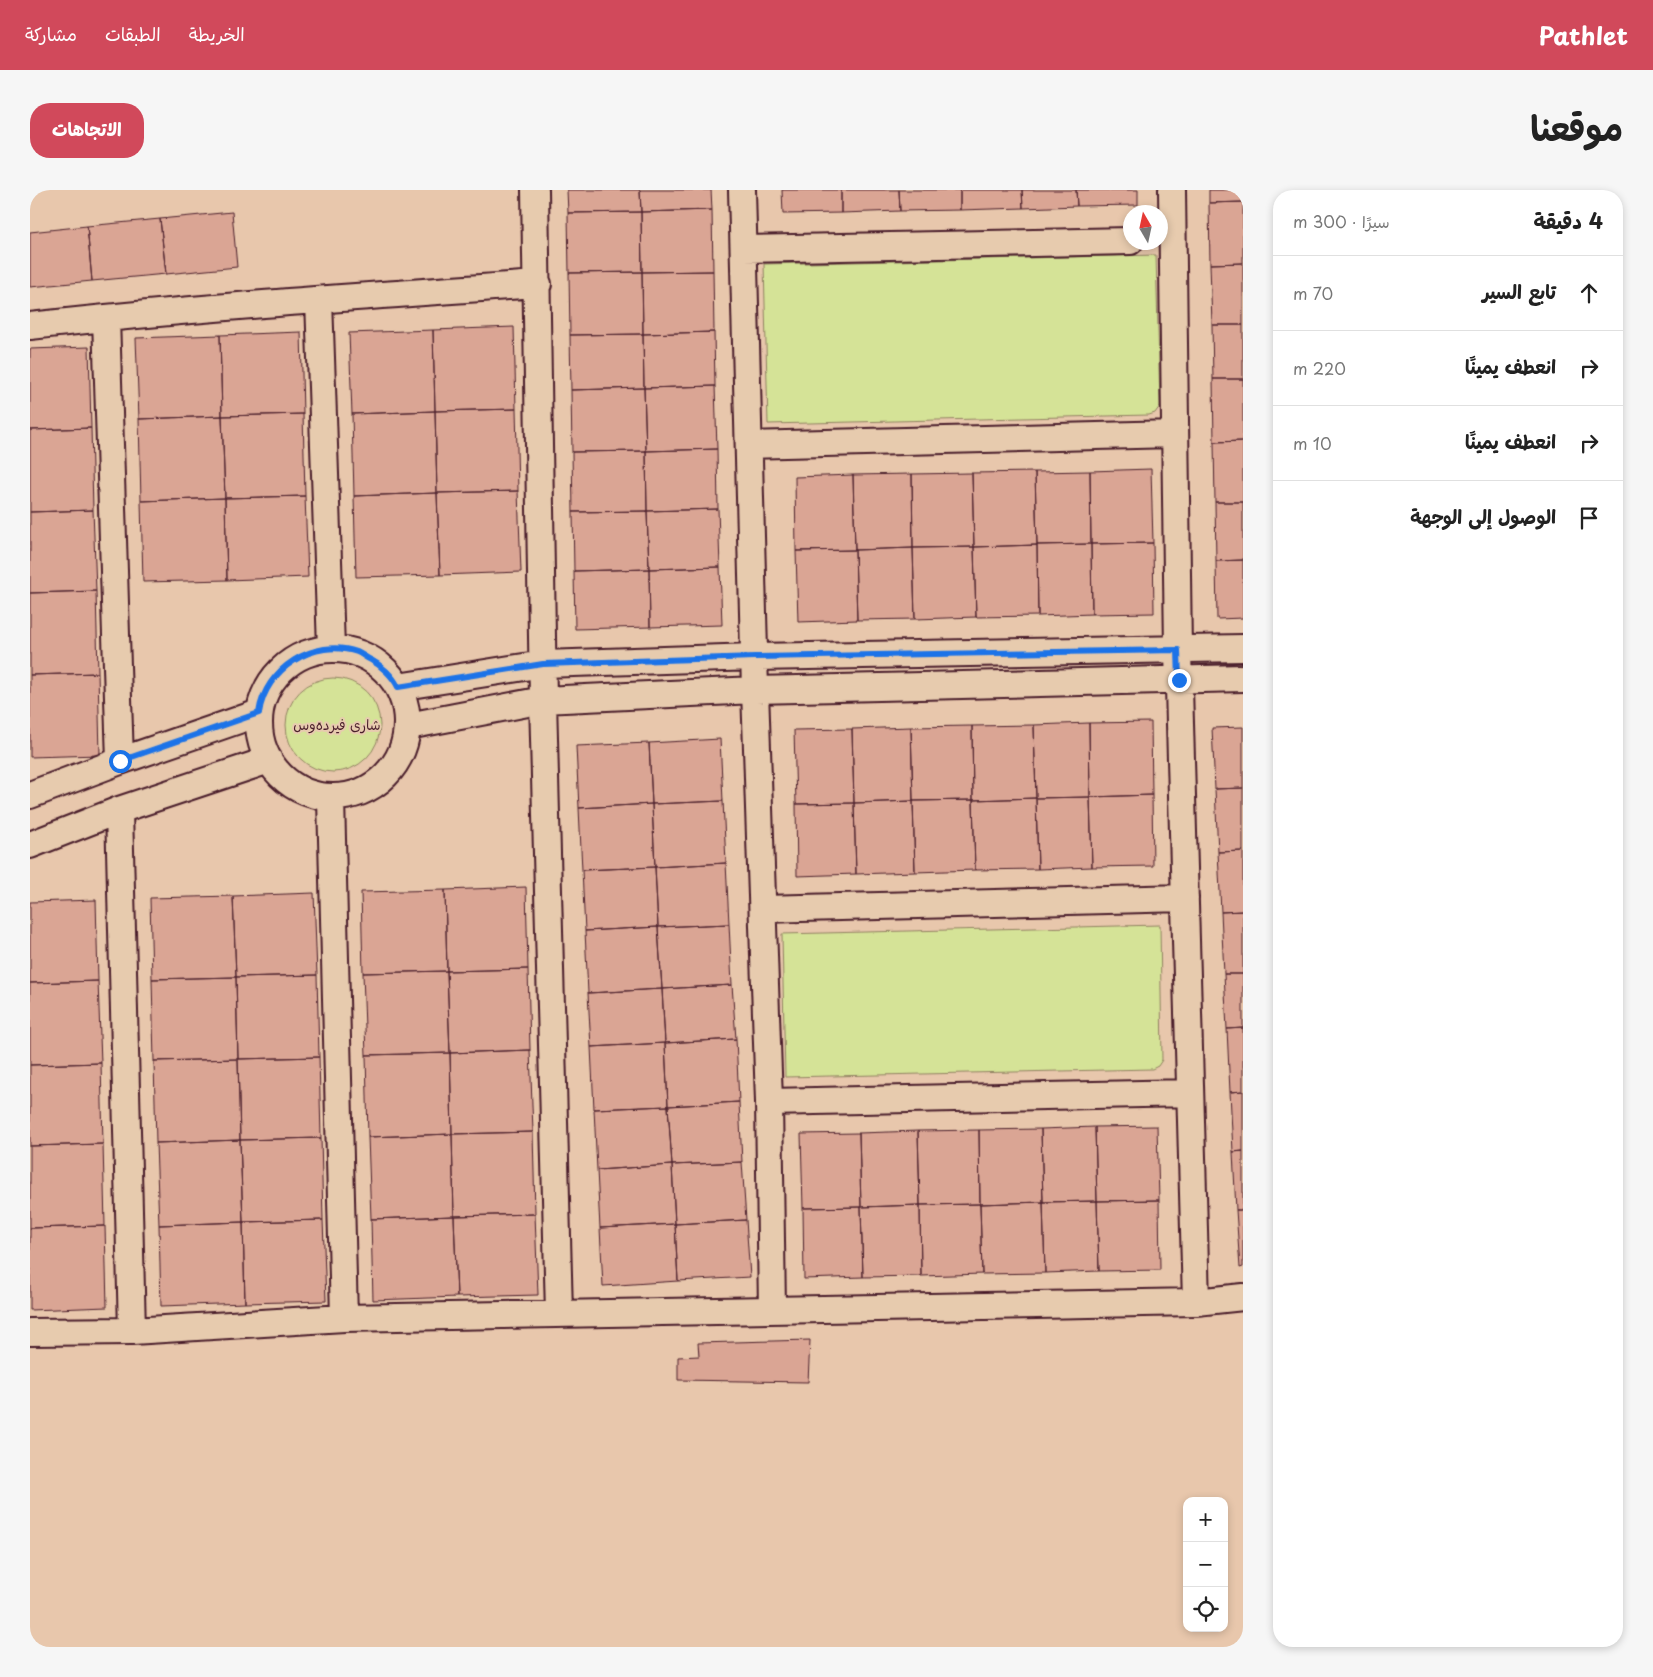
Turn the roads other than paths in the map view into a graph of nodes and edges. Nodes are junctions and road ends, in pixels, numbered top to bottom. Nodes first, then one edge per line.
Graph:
1 (535, 190) edge
2 (742, 190) edge
3 (1172, 190) edge
4 (1168, 230) edge
5 (1123, 241) edge
6 (745, 249) junction
7 (1167, 250) edge
8 (538, 284) junction
9 (319, 300) junction
10 (106, 318) junction
11 (30, 326) edge
12 (1174, 434) junction
13 (749, 445) junction
14 (331, 648) junction
15 (1243, 648) edge
16 (1178, 650) junction
17 (755, 657) junction
18 (543, 664) junction
19 (1243, 678) edge
20 (1179, 680) junction
21 (398, 687) junction
22 (755, 690) junction
23 (543, 700) junction
24 (259, 713) junction
25 (408, 726) junction
26 (269, 760) junction
27 (120, 761) junction
28 (30, 795) edge
29 (331, 799) junction
30 (119, 810) junction
31 (30, 844) edge
32 (1185, 898) junction
33 (763, 909) junction
34 (1190, 1092) junction
35 (769, 1102) junction
36 (1243, 1297) edge
37 (1196, 1302) junction
38 (772, 1310) junction
39 (559, 1313) junction
40 (344, 1318) junction
41 (132, 1331) junction
42 (30, 1332) edge

1 - 8 street
2 - 6 street
3 - 4 street
5 - 6 street
6 - 13 street
7 - 12 street
8 - 9 street
8 - 18 street
9 - 10 street
9 - 14 street
10 - 11 street
10 - 27 street
12 - 13 street
12 - 16 street
13 - 17 street
14 - 21 street
14 - 24 street
15 - 16 street
16 - 17 street
16 - 20 street
17 - 18 street
17 - 22 street
18 - 21 street
18 - 23 street
19 - 20 street
20 - 22 street
20 - 32 street
21 - 25 street
22 - 23 street
22 - 33 street
23 - 25 street
23 - 39 street
24 - 26 street
24 - 27 street
25 - 29 street
26 - 29 street
26 - 30 street
27 - 28 street
29 - 40 street
30 - 31 street
30 - 41 street
32 - 33 street
32 - 34 street
33 - 35 street
34 - 35 street
34 - 37 street
35 - 38 street
36 - 37 street
37 - 38 street
38 - 39 street
39 - 40 street
40 - 41 street
41 - 42 street

